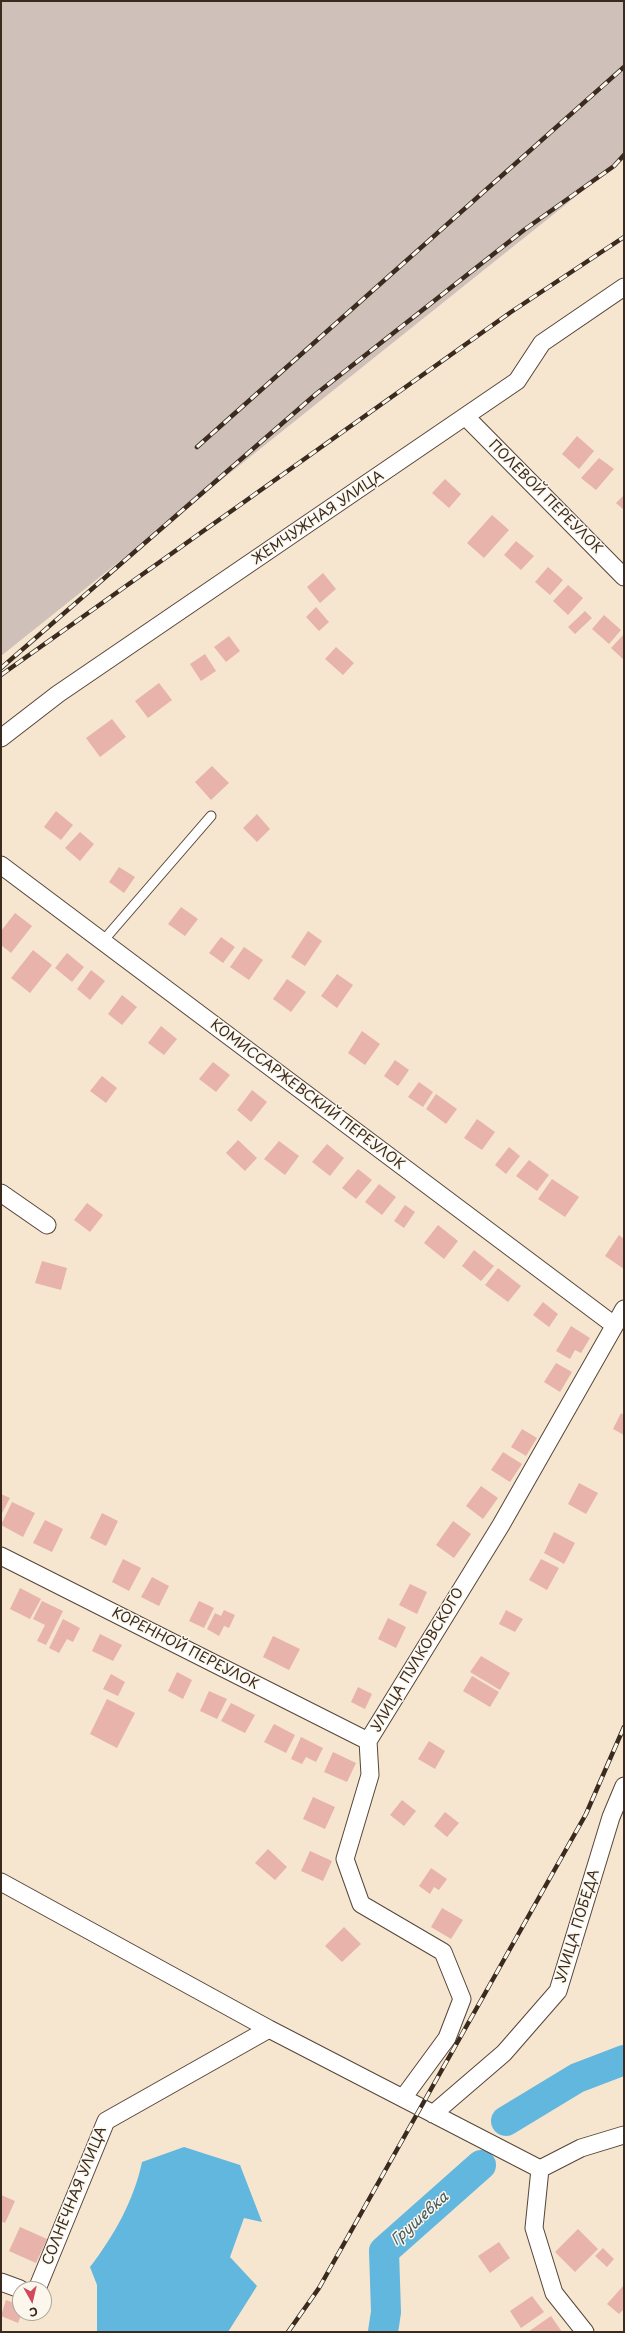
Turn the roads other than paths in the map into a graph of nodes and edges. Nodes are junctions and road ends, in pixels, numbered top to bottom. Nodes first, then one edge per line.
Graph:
1 (624, 287) edge
2 (466, 417) junction
3 (624, 577) edge
4 (1, 738) edge
5 (211, 816) dead end
6 (1, 865) edge
7 (103, 942) junction
8 (1, 1193) edge
9 (47, 1225) dead end
10 (624, 1309) edge
11 (614, 1325) junction
12 (1, 1556) edge
13 (368, 1742) junction
14 (624, 1786) edge
15 (1, 1882) edge
16 (269, 2029) junction
17 (403, 2098) junction
18 (433, 2114) junction
19 (624, 2135) edge
20 (540, 2169) junction
21 (40, 2281) edge
22 (1, 2282) edge
23 (12, 2286) edge
24 (585, 2332) edge

1 - 2 street, ЖЕМЧУЖНАЯ УЛИЦА
2 - 3 street, ПОЛЕВОЙ ПЕРЕУЛОК
2 - 4 street, ЖЕМЧУЖНАЯ УЛИЦА
5 - 7 lane
6 - 7 street, КОМИССАРЖЕВСКИЙ ПЕРЕУЛОК
7 - 11 street, КОМИССАРЖЕВСКИЙ ПЕРЕУЛОК
8 - 9 street
10 - 11 street, УЛИЦА ПУЛКОВСКОГО
11 - 13 street, УЛИЦА ПУЛКОВСКОГО
12 - 13 street, КОРЕННОЙ ПЕРЕУЛОК
13 - 17 street, УЛИЦА ПУЛКОВСКОГО
14 - 18 street, УЛИЦА ПОБЕДА
15 - 16 street
16 - 17 street
16 - 21 street, СОЛНЕЧНАЯ УЛИЦА
17 - 18 street
18 - 20 street
19 - 20 street
20 - 24 street
22 - 23 street

